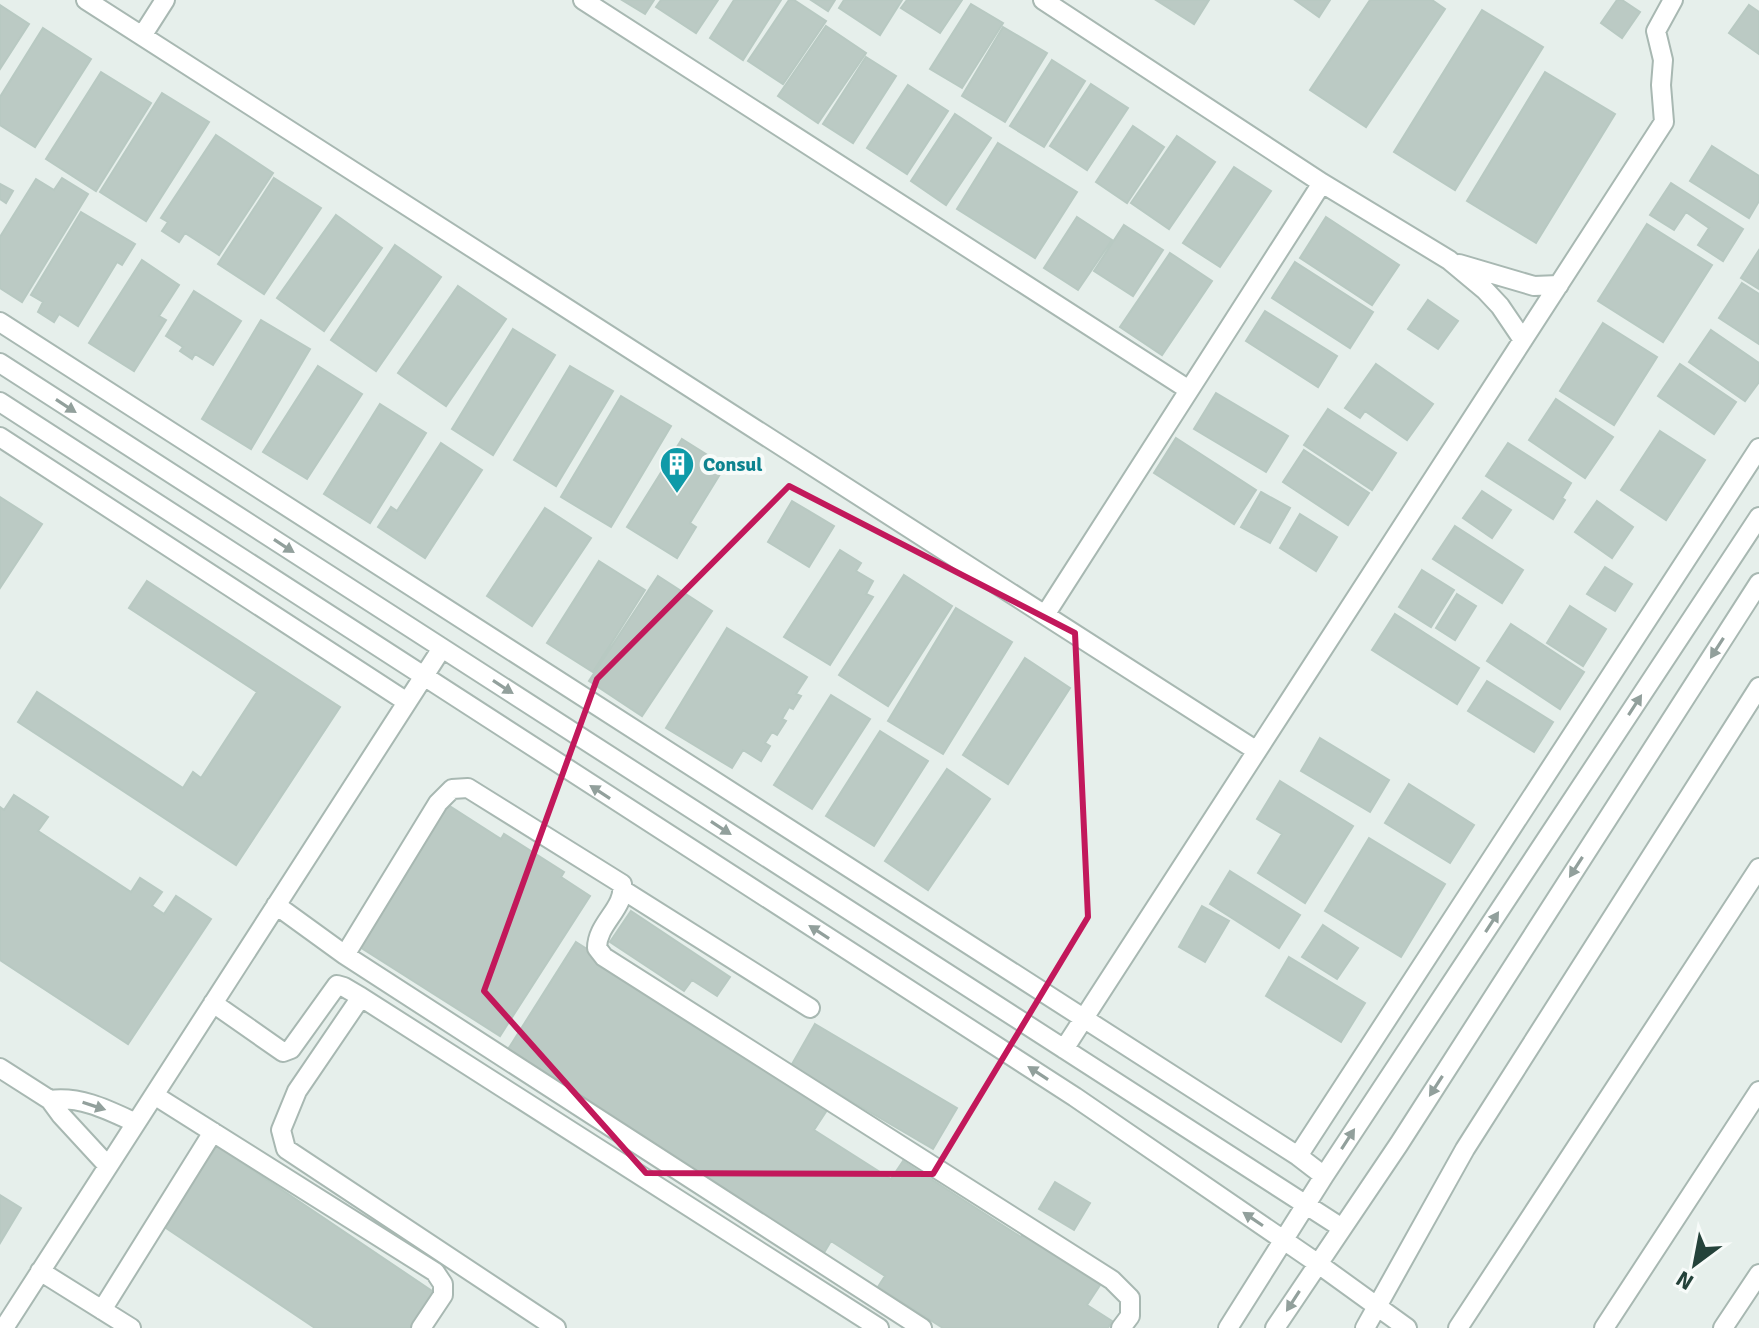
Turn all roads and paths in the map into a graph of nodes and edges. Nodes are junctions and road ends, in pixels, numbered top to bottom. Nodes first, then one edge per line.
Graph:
1 (86, 0) edge
2 (165, 0) edge
3 (583, 0) edge
4 (1043, 0) edge
5 (1673, 0) edge
6 (142, 36) junction
7 (1322, 183) junction
8 (1449, 260) junction
9 (1559, 285) junction
10 (0, 322) edge
11 (1523, 340) junction
12 (0, 363) edge
13 (1189, 390) junction
14 (0, 402) edge
15 (0, 437) edge
16 (1759, 448) edge
17 (1759, 517) edge
18 (1759, 583) edge
19 (1045, 615) junction
20 (442, 648) junction
21 (423, 677) junction
22 (1759, 687) edge
23 (407, 702) junction
24 (1257, 751) junction
25 (1759, 868) edge
26 (623, 890) junction
27 (276, 905) junction
28 (345, 955) junction
29 (361, 997) junction
30 (213, 1003) junction
31 (810, 1008) dead end
32 (1084, 1019) junction
33 (1064, 1049) junction
34 (0, 1068) edge
35 (1094, 1068) junction
36 (1759, 1091) edge
37 (154, 1095) junction
38 (1075, 1097) junction
39 (50, 1100) junction
40 (136, 1123) junction
41 (213, 1132) junction
42 (1298, 1156) junction
43 (108, 1166) junction
44 (1324, 1176) junction
45 (1307, 1205) junction
46 (1342, 1228) junction
47 (1284, 1240) junction
48 (1317, 1263) junction
49 (40, 1271) junction
50 (1759, 1274) edge
51 (1378, 1307) junction
52 (102, 1310) junction
53 (4, 1328) edge
54 (131, 1328) edge
55 (421, 1328) edge
56 (556, 1328) edge
57 (879, 1328) edge
58 (922, 1328) edge
59 (1121, 1328) edge
60 (1228, 1328) edge
61 (1275, 1328) edge
62 (1365, 1328) edge
63 (1407, 1328) edge
64 (1458, 1328) edge
65 (1604, 1328) edge
66 (1723, 1328) edge

1 - 6 street
2 - 6 street
3 - 13 street
4 - 7 street
5 - 9 street
6 - 19 street
7 - 8 street
7 - 13 street
8 - 9 street
8 - 11 street
9 - 11 street
10 - 32 street
11 - 24 street
12 -> 20 street
13 - 19 street
14 - 21 street
15 - 23 street
16 - 42 street
44 -> 17 street
18 -> 46 street
19 - 24 street
20 - 21 street
20 -> 33 street
21 - 23 street
38 -> 21 street
22 - 51 street
23 - 27 street
24 - 32 street
25 - 64 street
26 - 28 street
26 - 31 street
26 - 59 street
27 - 28 street
27 - 30 street
28 - 58 street
29 - 30 street
29 - 56 street
29 - 57 street
30 - 37 street
32 - 33 street
32 - 42 street
33 - 35 street
34 - 39 street
35 - 38 street
35 - 45 street
36 - 65 street
37 - 40 street
37 - 41 street
47 -> 38 street
39 -> 40 street
39 - 43 street
40 - 43 street
41 - 52 street
41 - 55 street
42 - 44 street
43 - 49 street
44 - 45 street
45 - 46 street
45 - 47 street
46 - 48 street
47 - 48 street
47 - 60 street
48 - 51 street
48 -> 61 street
49 - 52 street
49 - 53 street
50 - 66 street
51 - 62 street
51 - 63 street
52 - 54 street

